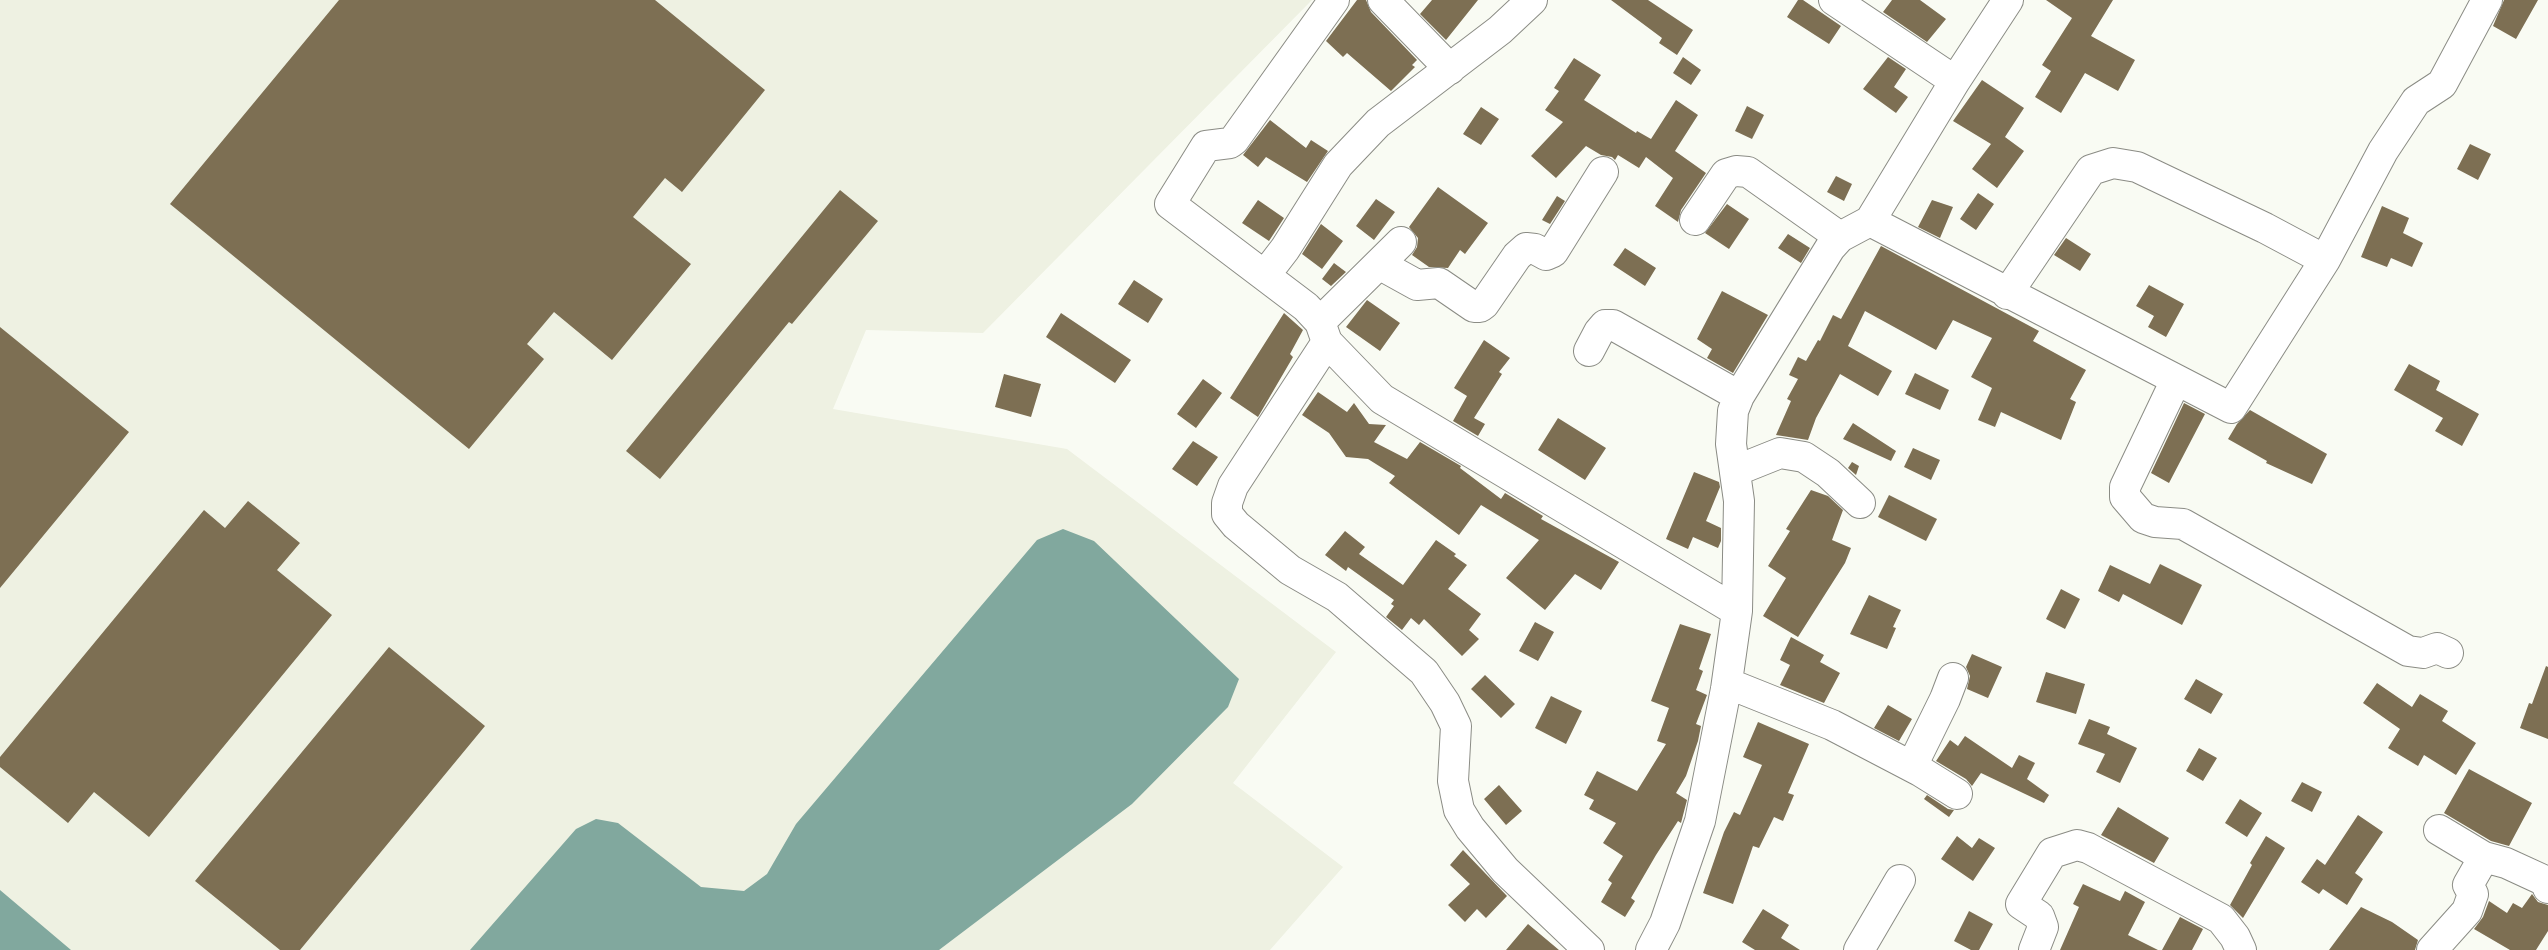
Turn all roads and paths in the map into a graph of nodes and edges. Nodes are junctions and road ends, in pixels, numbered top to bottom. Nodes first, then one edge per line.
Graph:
1 (1334, 0) edge
2 (1383, 0) edge
3 (1533, 0) edge
4 (1834, 0) edge
5 (2008, 0) edge
6 (2487, 0) edge
7 (1450, 69) junction
8 (1955, 81) junction
9 (1603, 172) dead end
10 (1695, 220) dead end
11 (1870, 222) junction
12 (1840, 237) junction
13 (1401, 243) dead end
14 (2325, 260) junction
15 (1379, 264) junction
16 (1265, 275) junction
17 (2007, 294) junction
18 (1323, 332) junction
19 (1589, 351) dead end
20 (2176, 380) junction
21 (1739, 396) junction
22 (1735, 471) junction
23 (1860, 503) dead end
24 (1737, 611) junction
25 (2448, 654) dead end
26 (1953, 678) dead end
27 (1727, 683) junction
28 (1912, 766) junction
29 (1957, 794) dead end
30 (2439, 830) dead end
31 (2484, 857) junction
32 (1900, 880) dead end
33 (2547, 881) edge
34 (1588, 950) edge
35 (1651, 950) edge
36 (1859, 950) edge
37 (2034, 950) edge
38 (2241, 950) edge
39 (2432, 950) edge

1 - 16 street
2 - 7 street
3 - 7 street
4 - 8 street
5 - 8 street
6 - 14 street
7 - 16 street
8 - 11 street
9 - 15 street
10 - 12 street
11 - 12 street
11 - 17 street
12 - 21 street
13 - 15 street
14 - 17 street
14 - 20 street
15 - 18 street
16 - 18 street
17 - 20 street
18 - 24 street
18 - 34 street
19 - 21 street
20 - 25 street
21 - 22 street
22 - 23 street
22 - 24 street
24 - 27 street
26 - 28 street
27 - 28 street
27 - 35 street
28 - 29 street
30 - 31 street
31 - 33 street
31 - 39 street
32 - 36 street
37 - 38 street

